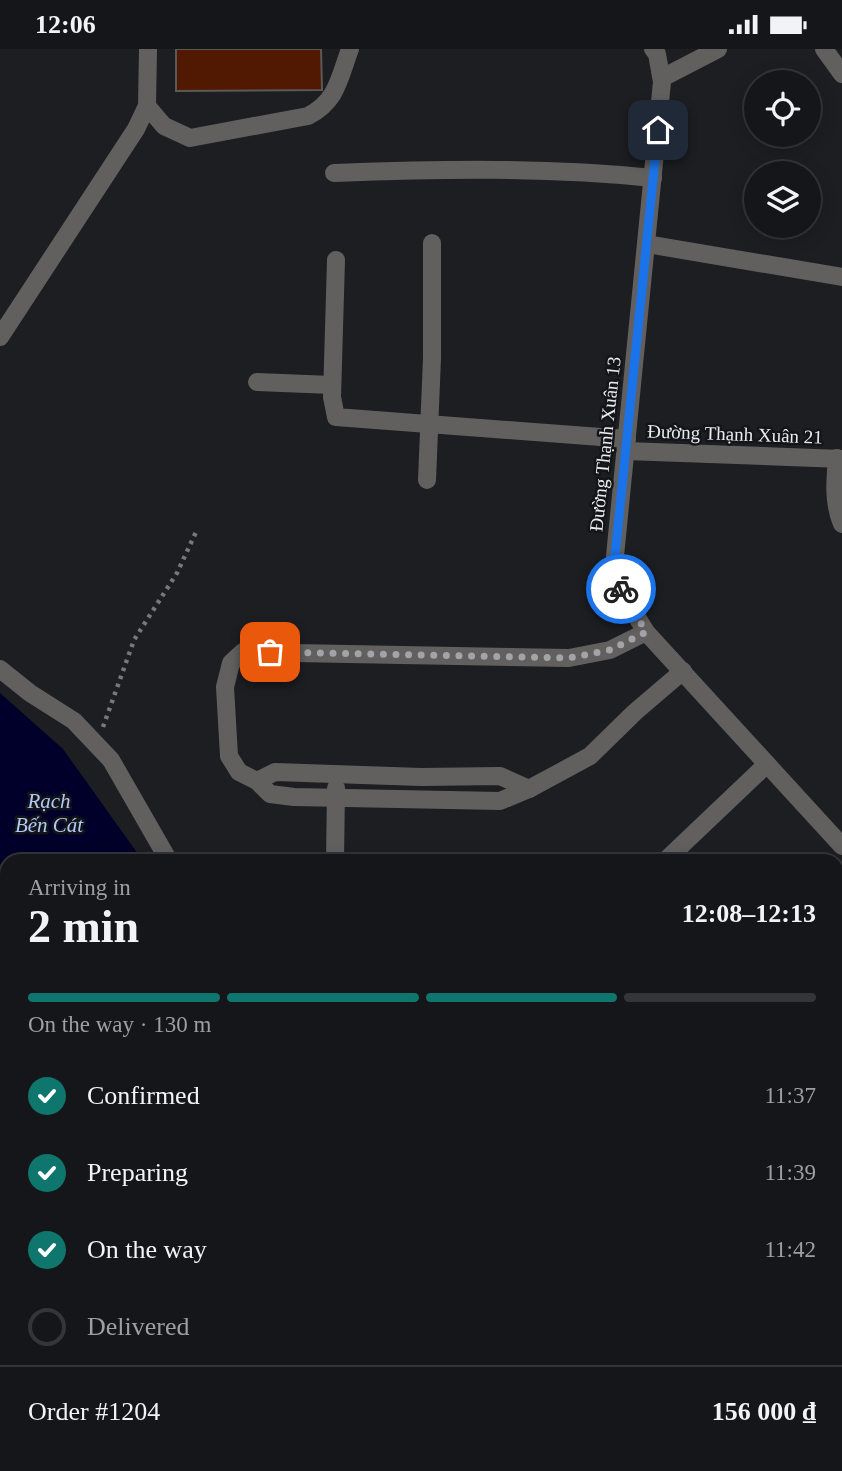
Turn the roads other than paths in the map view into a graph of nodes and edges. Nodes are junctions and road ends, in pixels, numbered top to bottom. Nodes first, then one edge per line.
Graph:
1 (148, 49) edge
2 (653, 49) edge
3 (719, 49) edge
4 (824, 49) edge
5 (348, 51) edge
6 (842, 74) edge
7 (662, 78) junction
8 (147, 106) junction
9 (334, 173) dead end
10 (653, 178) junction
11 (432, 243) dead end
12 (647, 244) junction
13 (336, 260) dead end
14 (842, 277) edge
15 (0, 337) edge
16 (257, 382) dead end
17 (332, 385) junction
18 (430, 425) junction
19 (627, 445) junction
20 (839, 459) edge
21 (427, 480) dead end
22 (842, 524) edge
23 (646, 632) junction
24 (0, 669) edge
25 (682, 671) junction
26 (767, 764) junction
27 (336, 774) junction
28 (257, 781) junction
29 (529, 789) junction
30 (336, 797) junction
31 (842, 846) edge
32 (165, 854) edge
33 (335, 854) edge
34 (672, 854) edge

1 - 8 street
2 - 7 street, Đường Thạnh Xuân 13
3 - 7 street
4 - 6 street
5 - 8 street
7 - 10 street, Đường Thạnh Xuân 13
8 - 15 street
9 - 10 street
10 - 12 street, Đường Thạnh Xuân 13
11 - 18 street
12 - 14 street
12 - 19 street, Đường Thạnh Xuân 13
13 - 17 street
16 - 17 street
17 - 18 street, Đường Thạnh Xuân 21
18 - 19 street, Đường Thạnh Xuân 21
18 - 21 street
19 - 20 street, Đường Thạnh Xuân 21
19 - 23 street, Đường Thạnh Xuân 13
20 - 22 street
23 - 25 street, Đường Thạnh Xuân 13
23 - 28 street
24 - 32 street
25 - 26 street, Đường Thạnh Xuân 13
25 - 29 street
26 - 31 street, Đường Thạnh Xuân 13
26 - 34 street
27 - 28 street
27 - 29 street
27 - 30 street
28 - 30 street
29 - 30 street
30 - 33 street

